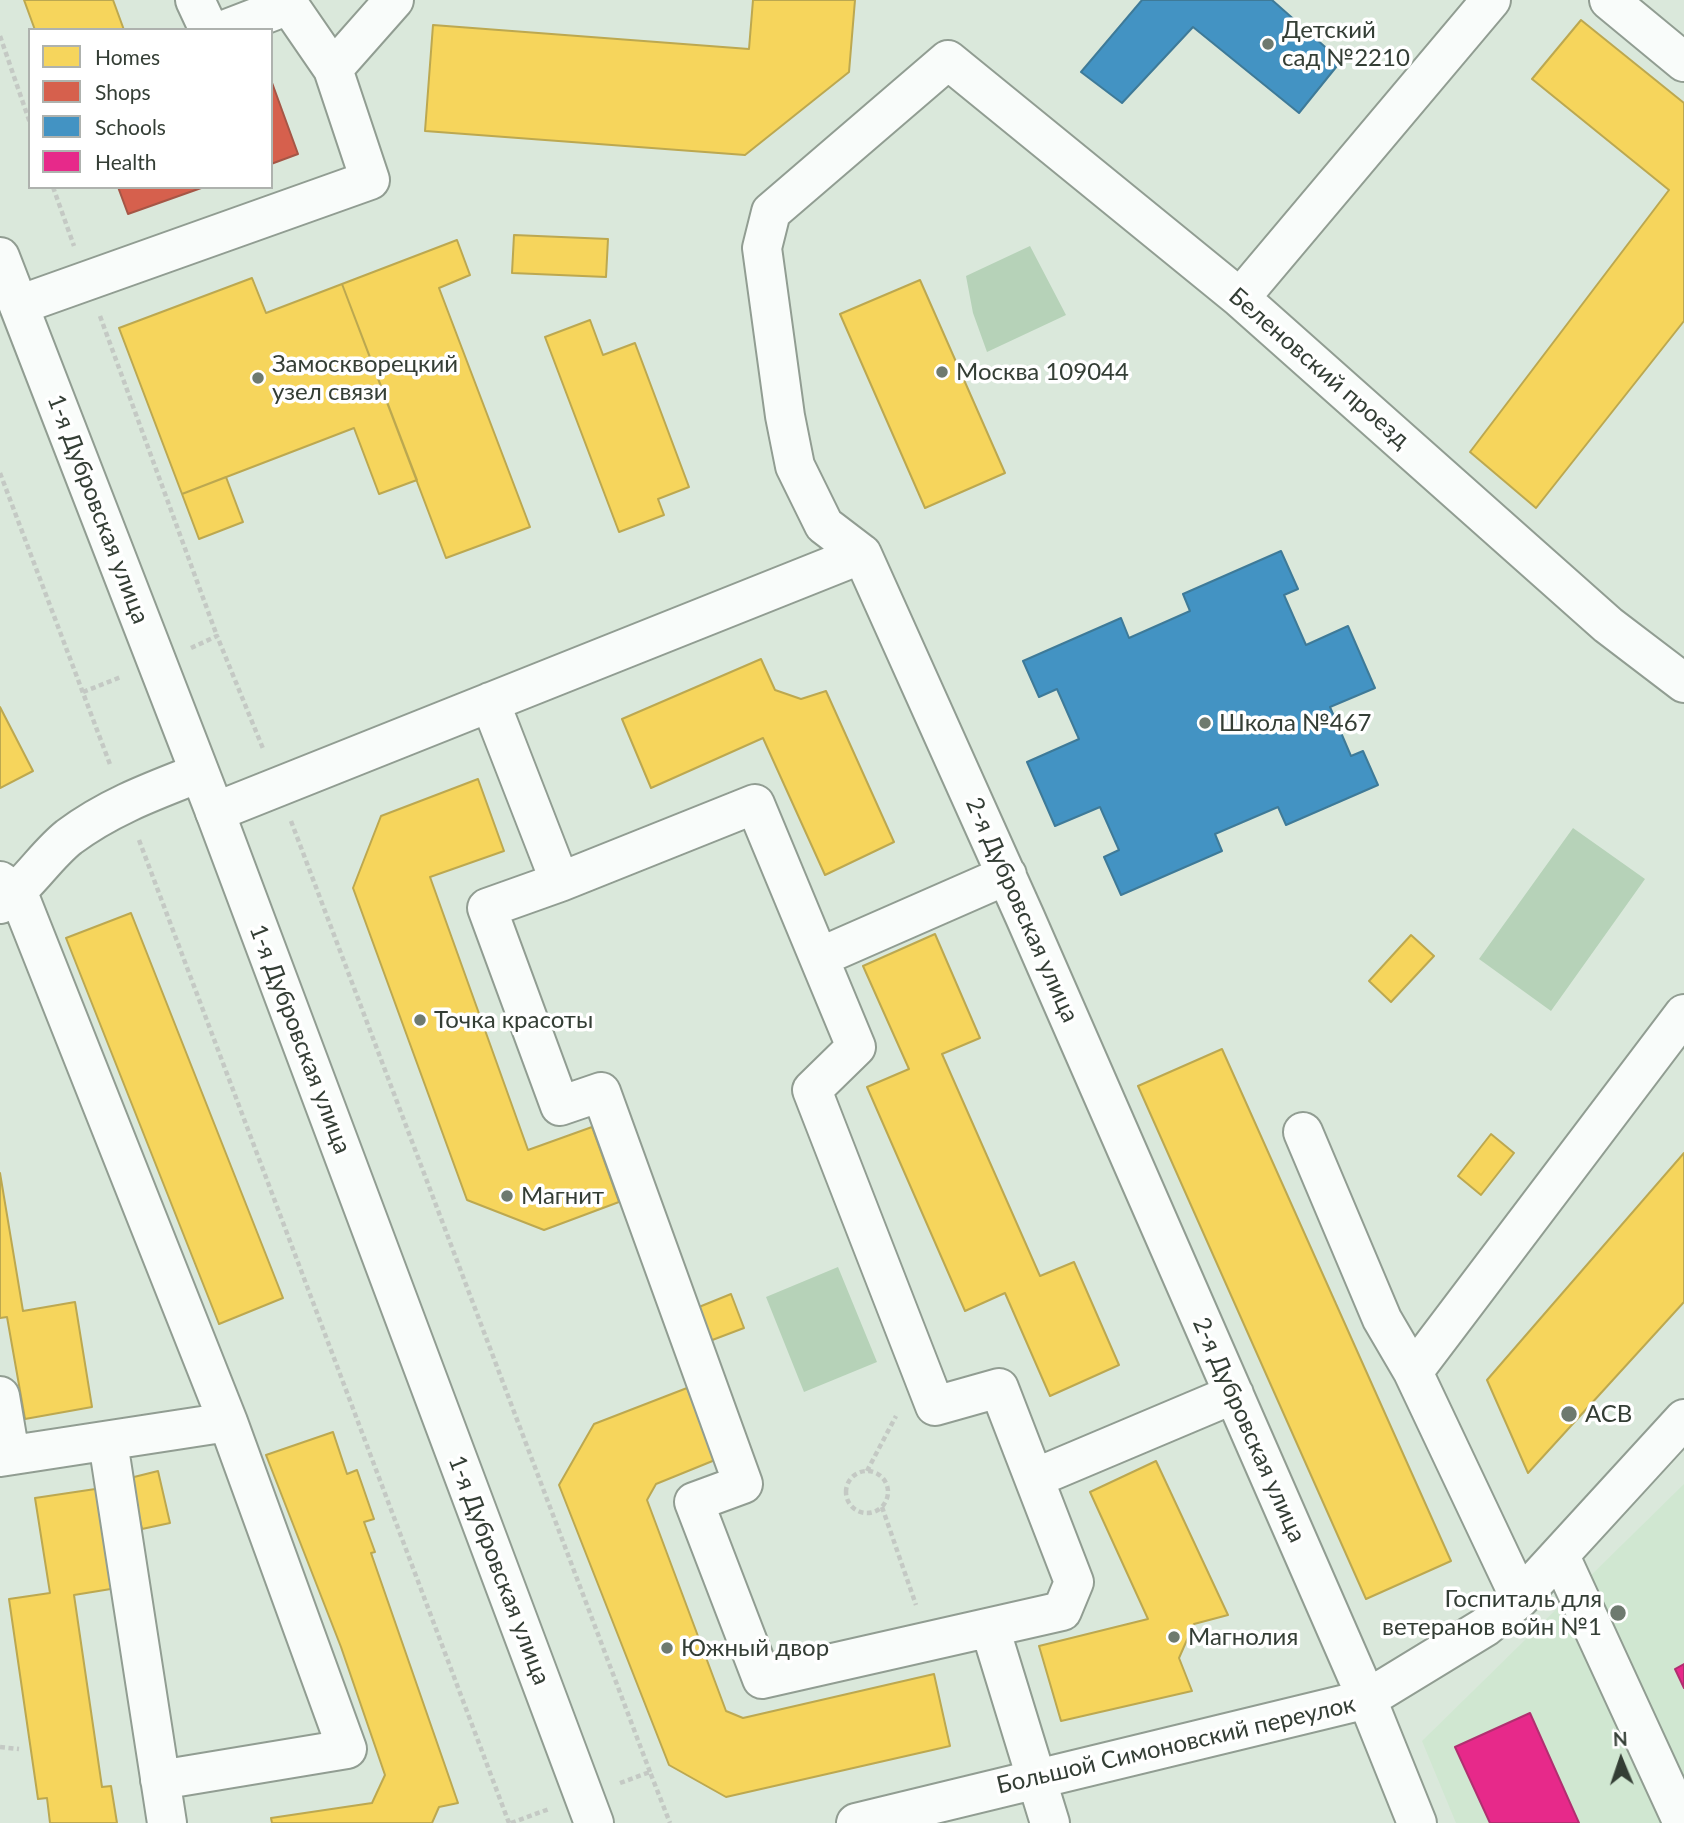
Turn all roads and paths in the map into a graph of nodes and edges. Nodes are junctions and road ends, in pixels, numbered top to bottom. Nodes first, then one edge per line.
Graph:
1 (195, 0) edge
2 (394, 0) edge
3 (1491, 0) edge
4 (1609, 0) edge
5 (208, 28) edge
6 (229, 28) edge
7 (0, 36) edge
8 (948, 60) joint
9 (1684, 62) edge
10 (333, 69) junction
11 (28, 117) edge
12 (54, 189) edge
13 (0, 257) edge
14 (87, 280) junction
15 (1240, 298) junction
16 (19, 305) junction
17 (0, 473) edge
18 (862, 554) junction
19 (217, 636) junction
20 (158, 662) junction
21 (1684, 683) edge
22 (83, 692) junction
23 (491, 702) junction
24 (199, 773) junction
25 (278, 786) junction
26 (125, 801) junction
27 (215, 812) junction
28 (1007, 875) junction
29 (560, 882) junction
30 (6, 893) edge
31 (820, 957) junction
32 (1684, 1014) edge
33 (1303, 1132) dead end
34 (921, 1369) junction
35 (1413, 1372) junction
36 (1234, 1394) junction
37 (0, 1396) edge
38 (1684, 1419) edge
39 (228, 1422) junction
40 (107, 1441) junction
41 (5, 1456) edge
42 (867, 1471) junction
43 (1035, 1478) junction
44 (882, 1507) junction
45 (1560, 1556) junction
46 (1520, 1598) junction
47 (990, 1628) junction
48 (929, 1642) junction
49 (1367, 1699) junction
50 (0, 1747) edge
51 (19, 1749) dead end
52 (650, 1772) dead end
53 (1037, 1778) junction
54 (160, 1780) junction
55 (167, 1823) edge
56 (509, 1823) edge
57 (594, 1823) edge
58 (856, 1823) edge
59 (1050, 1823) edge
60 (1417, 1823) edge
61 (1683, 1823) edge

1 - 5 street
2 - 10 street
3 - 15 street
4 - 9 street
6 - 10 street
7 - 11 path
8 - 15 street, Беленовский проезд
8 - 18 street, 2-я Дубровская улица
10 - 14 street
12 - 14 path
13 - 16 street, 1-я Дубровская улица
14 - 16 street
14 - 19 path
15 - 21 street, Беленовский проезд
16 - 20 street, 1-я Дубровская улица
17 - 22 path
18 - 23 street
18 - 28 street, 2-я Дубровская улица
19 - 20 path
19 - 25 path
20 - 22 path
20 - 24 street, 1-я Дубровская улица
22 - 26 path
23 - 25 street
23 - 29 street
24 - 26 street
24 - 27 street, 1-я Дубровская улица
25 - 27 street
25 - 52 path
26 - 30 street
26 - 56 path
27 - 57 street, 1-я Дубровская улица
28 - 31 street
28 - 36 street, 2-я Дубровская улица
29 - 31 street
29 - 48 street
30 - 39 street
31 - 34 street
32 - 35 street
33 - 35 street
34 - 42 path
34 - 43 street
35 - 46 street
36 - 43 street
36 - 49 street, 2-я Дубровская улица
37 - 41 street
38 - 45 street, Большой Симоновский переулок
39 - 40 street
39 - 54 street
40 - 41 street
40 - 54 street
42 - 44 path
42 - 44 path
43 - 47 street
44 - 48 path
45 - 46 street, Большой Симоновский переулок
45 - 61 street
46 - 49 street, Большой Симоновский переулок
47 - 48 street
47 - 53 street
49 - 53 street, Большой Симоновский переулок
49 - 60 street, 2-я Дубровская улица
50 - 51 path
53 - 58 street, Большой Симоновский переулок
53 - 59 street
54 - 55 street

